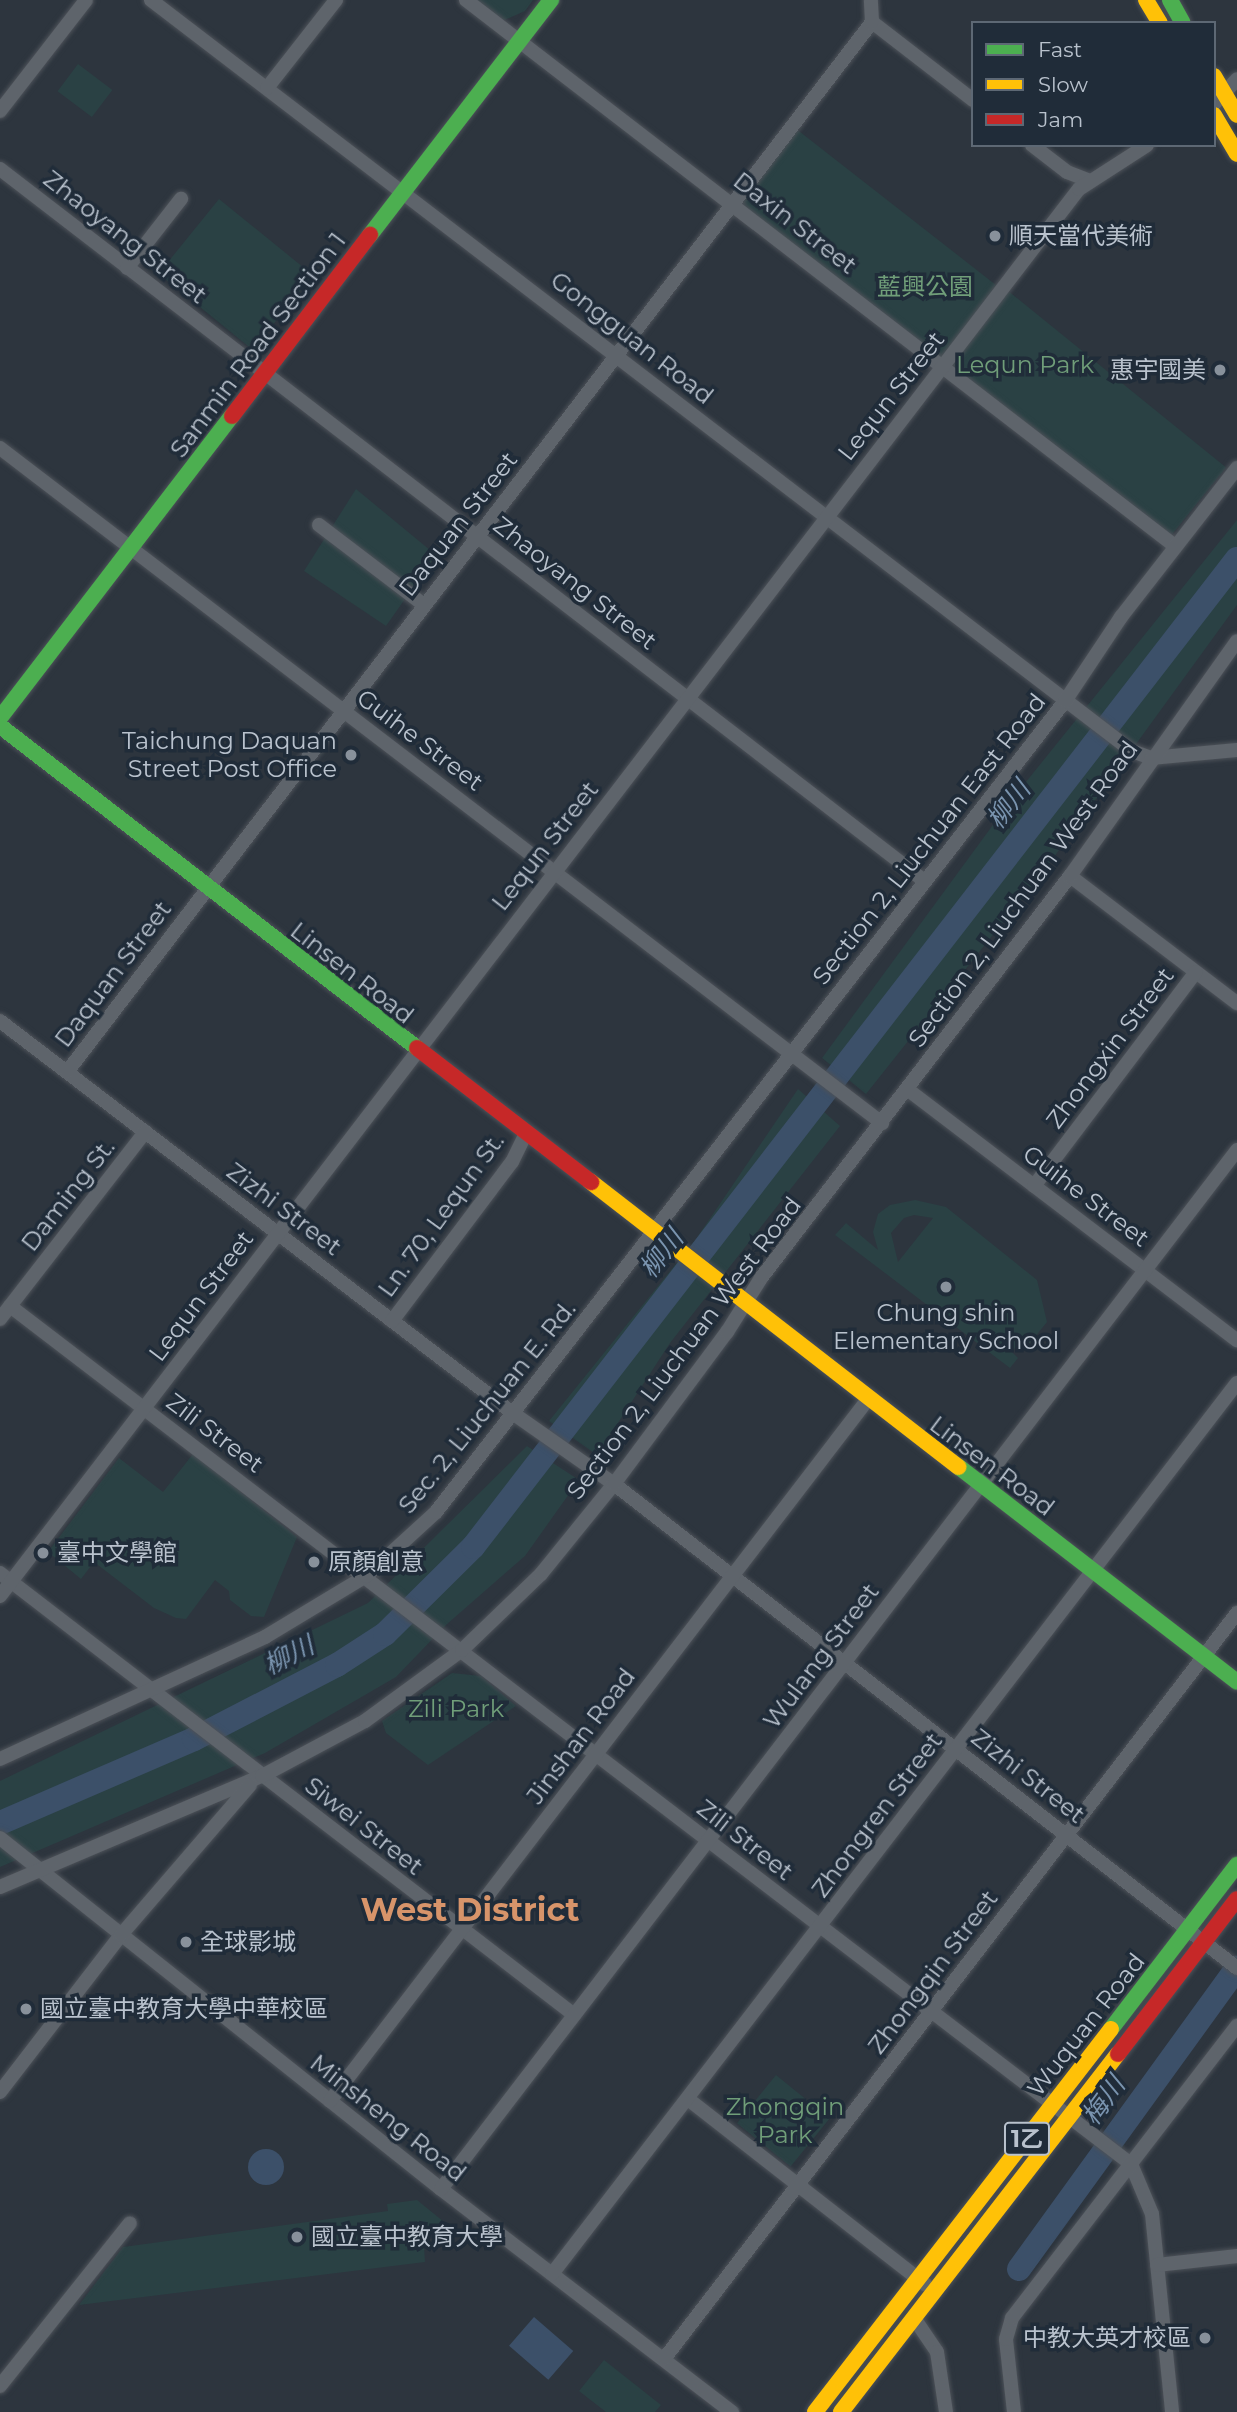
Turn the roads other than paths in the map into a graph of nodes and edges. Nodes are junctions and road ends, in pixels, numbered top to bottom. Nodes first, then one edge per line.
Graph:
1 (86, 0) edge
2 (151, 0) edge
3 (336, 0) edge
4 (466, 0) edge
5 (551, 0) edge
6 (871, 0) edge
7 (1146, 0) edge
8 (1170, 0) edge
9 (1159, 21) edge
10 (1182, 21) edge
11 (872, 22) junction
12 (520, 41) junction
13 (1237, 79) edge
14 (267, 88) junction
15 (971, 98) edge
16 (1220, 99) edge
17 (0, 111) edge
18 (1237, 115) edge
19 (1216, 118) edge
20 (1035, 147) edge
21 (1144, 147) edge
22 (1237, 154) edge
23 (0, 169) edge
24 (1090, 181) junction
25 (405, 192) junction
26 (181, 200) dead end
27 (733, 203) junction
28 (127, 268) junction
29 (616, 355) junction
30 (943, 366) junction
31 (265, 373) junction
32 (0, 448) edge
33 (1237, 468) edge
34 (826, 517) junction
35 (319, 524) dead end
36 (477, 536) junction
37 (1175, 546) junction
38 (131, 547) junction
39 (424, 604) junction
40 (1237, 640) edge
41 (687, 698) junction
42 (1065, 701) junction
43 (343, 710) junction
44 (0, 718) edge
45 (0, 726) edge
46 (1237, 750) edge
47 (1151, 758) junction
48 (554, 872) junction
49 (1070, 876) junction
50 (922, 879) junction
51 (206, 888) junction
52 (1196, 972) junction
53 (1237, 1003) edge
54 (0, 1021) edge
55 (416, 1052) junction
56 (792, 1054) junction
57 (68, 1072) junction
58 (907, 1089) junction
59 (882, 1123) junction
60 (145, 1132) junction
61 (525, 1135) junction
62 (1237, 1150) edge
63 (1034, 1185) junction
64 (278, 1233) junction
65 (653, 1234) junction
66 (1144, 1270) junction
67 (745, 1303) junction
68 (10, 1306) junction
69 (0, 1319) edge
70 (392, 1321) junction
71 (1237, 1340) edge
72 (1237, 1383) edge
73 (868, 1399) junction
74 (145, 1408) junction
75 (514, 1414) junction
76 (614, 1484) junction
77 (980, 1485) junction
78 (1091, 1571) junction
79 (366, 1576) junction
80 (5, 1578) edge
81 (732, 1578) junction
82 (0, 1596) edge
83 (1237, 1613) edge
84 (462, 1650) junction
85 (1203, 1657) junction
86 (844, 1663) junction
87 (1237, 1682) edge
88 (154, 1691) junction
89 (956, 1749) junction
90 (597, 1754) junction
91 (0, 1759) edge
92 (262, 1776) junction
93 (1066, 1835) junction
94 (0, 1839) edge
95 (708, 1840) junction
96 (1237, 1865) edge
97 (41, 1871) junction
98 (0, 1887) edge
99 (1237, 1899) edge
100 (820, 1926) junction
101 (462, 1929) junction
102 (1189, 1929) junction
103 (121, 1936) junction
104 (1204, 1942) junction
105 (1237, 1968) edge
106 (931, 2012) junction
107 (573, 2014) junction
108 (1237, 2026) edge
109 (0, 2092) edge
110 (688, 2099) junction
111 (330, 2101) junction
112 (1054, 2103) junction
113 (1071, 2115) junction
114 (1131, 2164) junction
115 (798, 2184) junction
116 (441, 2189) junction
117 (130, 2223) dead end
118 (1237, 2256) edge
119 (1157, 2265) junction
120 (552, 2274) junction
121 (919, 2279) junction
122 (934, 2291) junction
123 (914, 2318) junction
124 (664, 2359) junction
125 (0, 2386) edge
126 (732, 2412) edge
127 (816, 2412) edge
128 (841, 2412) edge
129 (946, 2412) edge
130 (1014, 2412) edge
131 (1172, 2412) edge

1 - 17 street
2 - 14 street, Gongguan Road
3 - 14 street
4 - 12 street, Daxin Street
5 - 12 main road, Sanmin Road Section 1
6 - 11 street
7 - 9 main road
8 - 10 main road
11 - 15 street
11 - 27 street, Daquan Street
12 - 25 main road, Sanmin Road Section 1
12 - 27 street, Daxin Street
13 - 16 street
14 - 25 street, Gongguan Road
16 - 18 main road
19 - 22 main road
20 - 24 street
21 - 24 street, Lequn Street
23 - 28 street, Zhaoyang Street
24 - 30 street, Lequn Street
25 - 29 street, Gongguan Road
25 - 31 main road, Sanmin Road Section 1
26 - 28 street
27 - 29 street, Daquan Street
27 - 30 street, Daxin Street
28 - 31 street, Zhaoyang Street
29 - 34 street, Gongguan Road
29 - 36 street, Daquan Street
30 - 34 street, Lequn Street
30 - 37 street, Daxin Street
31 - 36 street, Zhaoyang Street
31 - 38 main road, Sanmin Road Section 1
32 - 38 street, Guihe Street
33 - 37 street, Section 2, Liuchuan East Road
34 - 41 street, Lequn Street
34 - 42 street, Gongguan Road
35 - 39 street
36 - 39 street, Daquan Street
36 - 41 street, Zhaoyang Street
37 - 42 street, Section 2, Liuchuan East Road
38 - 43 street, Guihe Street
38 - 44 main road, Sanmin Road Section 1
39 - 43 street, Daquan Street
40 - 47 street, Section 2, Liuchuan West Road
41 - 48 street, Lequn Street
41 - 50 street, Zhaoyang Street
42 - 47 street, Gongguan Road
42 - 50 street, Section 2, Liuchuan East Road
43 - 48 street, Guihe Street
43 - 51 street, Daquan Street
45 - 51 main road, Linsen Road
46 - 47 street
47 - 49 street, Section 2, Liuchuan West Road
48 - 55 street, Lequn Street
48 - 56 street, Guihe Street
49 - 52 street
49 - 58 street, Section 2, Liuchuan West Road
50 - 56 street, Section 2, Liuchuan East Road
51 - 55 main road, Linsen Road
51 - 57 street, Daquan Street
52 - 53 street
52 - 63 street, Zhongxin Street
54 - 57 street, Zizhi Street
55 - 61 main road, Linsen Road
55 - 64 street, Lequn Street
56 - 59 street, Guihe Street
56 - 65 street, Section 2, Liuchuan East Road
57 - 60 street, Zizhi Street
58 - 59 street, Section 2, Liuchuan West Road
58 - 63 street, Guihe Street
59 - 67 street, Section 2, Liuchuan West Road
60 - 64 street, Zizhi Street
60 - 68 street, Daming St.
61 - 65 main road, Linsen Road
61 - 70 street, Ln. 70, Lequn St.
62 - 66 street, Wulang Street
63 - 66 street, Guihe Street
64 - 70 street, Zizhi Street
64 - 74 street, Lequn Street
65 - 67 main road, Linsen Road
65 - 75 street, Sec. 2, Liuchuan E. Rd.
66 - 71 street, Guihe Street
66 - 77 street, Wulang Street
67 - 73 main road, Linsen Road
67 - 76 street, Section 2, Liuchuan West Road
68 - 69 street, Daming St.
68 - 74 street, Zili Street
70 - 75 street, Zizhi Street
72 - 78 street, Zhongren Street
73 - 77 main road, Linsen Road
73 - 81 street, Jinshan Road
74 - 79 street, Zili Street
74 - 80 street, Lequn Street
75 - 76 street, Zizhi Street
75 - 79 street, Sec. 2, Liuchuan E. Rd.
76 - 81 street, Zizhi Street
76 - 84 street, Section 2, Liuchuan West Road
77 - 78 main road, Linsen Road
77 - 86 street, Wulang Street
78 - 85 main road, Linsen Road
78 - 89 street, Zhongren Street
79 - 84 street, Zili Street
79 - 88 street, Sec. 2, Liuchuan E. Rd.
80 - 82 street, Lequn Street
80 - 88 street
81 - 86 street, Zizhi Street
81 - 90 street, Jinshan Road
83 - 85 street, Zhongqin Street
84 - 90 street, Zili Street
84 - 92 street, Section 2, Liuchuan West Road
85 - 87 main road, Linsen Road
85 - 93 street, Zhongqin Street
86 - 89 street, Zizhi Street
86 - 95 street, Wulang Street
88 - 91 street, Sec. 2, Liuchuan E. Rd.
88 - 92 street, Siwei Street
89 - 93 street, Zizhi Street
89 - 100 street, Zhongren Street
90 - 95 street, Zili Street
90 - 101 street, Jinshan Road
92 - 97 street, Section 2, Liuchuan West Road
92 - 101 street, Siwei Street
92 - 103 street
93 - 102 street, Zizhi Street
93 - 106 street, Zhongqin Street
94 - 97 street, Minsheng Road
95 - 100 street, Zili Street
95 - 107 street, Wulang Street
96 - 102 main road, Wuquan Road / 1乙
97 - 98 street, Section 2, Liuchuan West Road
97 - 103 street, Minsheng Road
99 - 104 main road, Wuquan Road / 1乙
100 - 106 street, Zili Street
100 - 110 street, Zhongren Street
101 - 107 street, Siwei Street
101 - 111 street, Jinshan Road
102 - 104 street, Zizhi Street
102 - 112 main road, Wuquan Road / 1乙
103 - 109 street
103 - 111 street, Minsheng Road
104 - 105 street, Zizhi Street
104 - 113 main road, Wuquan Road / 1乙
106 - 112 street, Zili Street
106 - 115 street, Zhongqin Street
107 - 116 street, Wulang Street
108 - 114 street
110 - 115 street
110 - 120 street, Zhongren Street
111 - 116 street, Minsheng Road
112 - 113 street, Zili Street
112 - 121 main road, Wuquan Road / 1乙
113 - 114 street, Zili Street
113 - 122 main road, Wuquan Road / 1乙
114 - 119 street
114 - 130 street
115 - 121 street
115 - 124 street, Zhongqin Street
116 - 120 street, Minsheng Road
117 - 125 street
118 - 119 street
119 - 131 street
120 - 124 street, Minsheng Road
121 - 122 street
121 - 127 main road, Wuquan Road / 1乙
122 - 123 main road, Wuquan Road / 1乙
123 - 128 main road, Wuquan Road / 1乙
123 - 129 street
124 - 126 street, Minsheng Road

